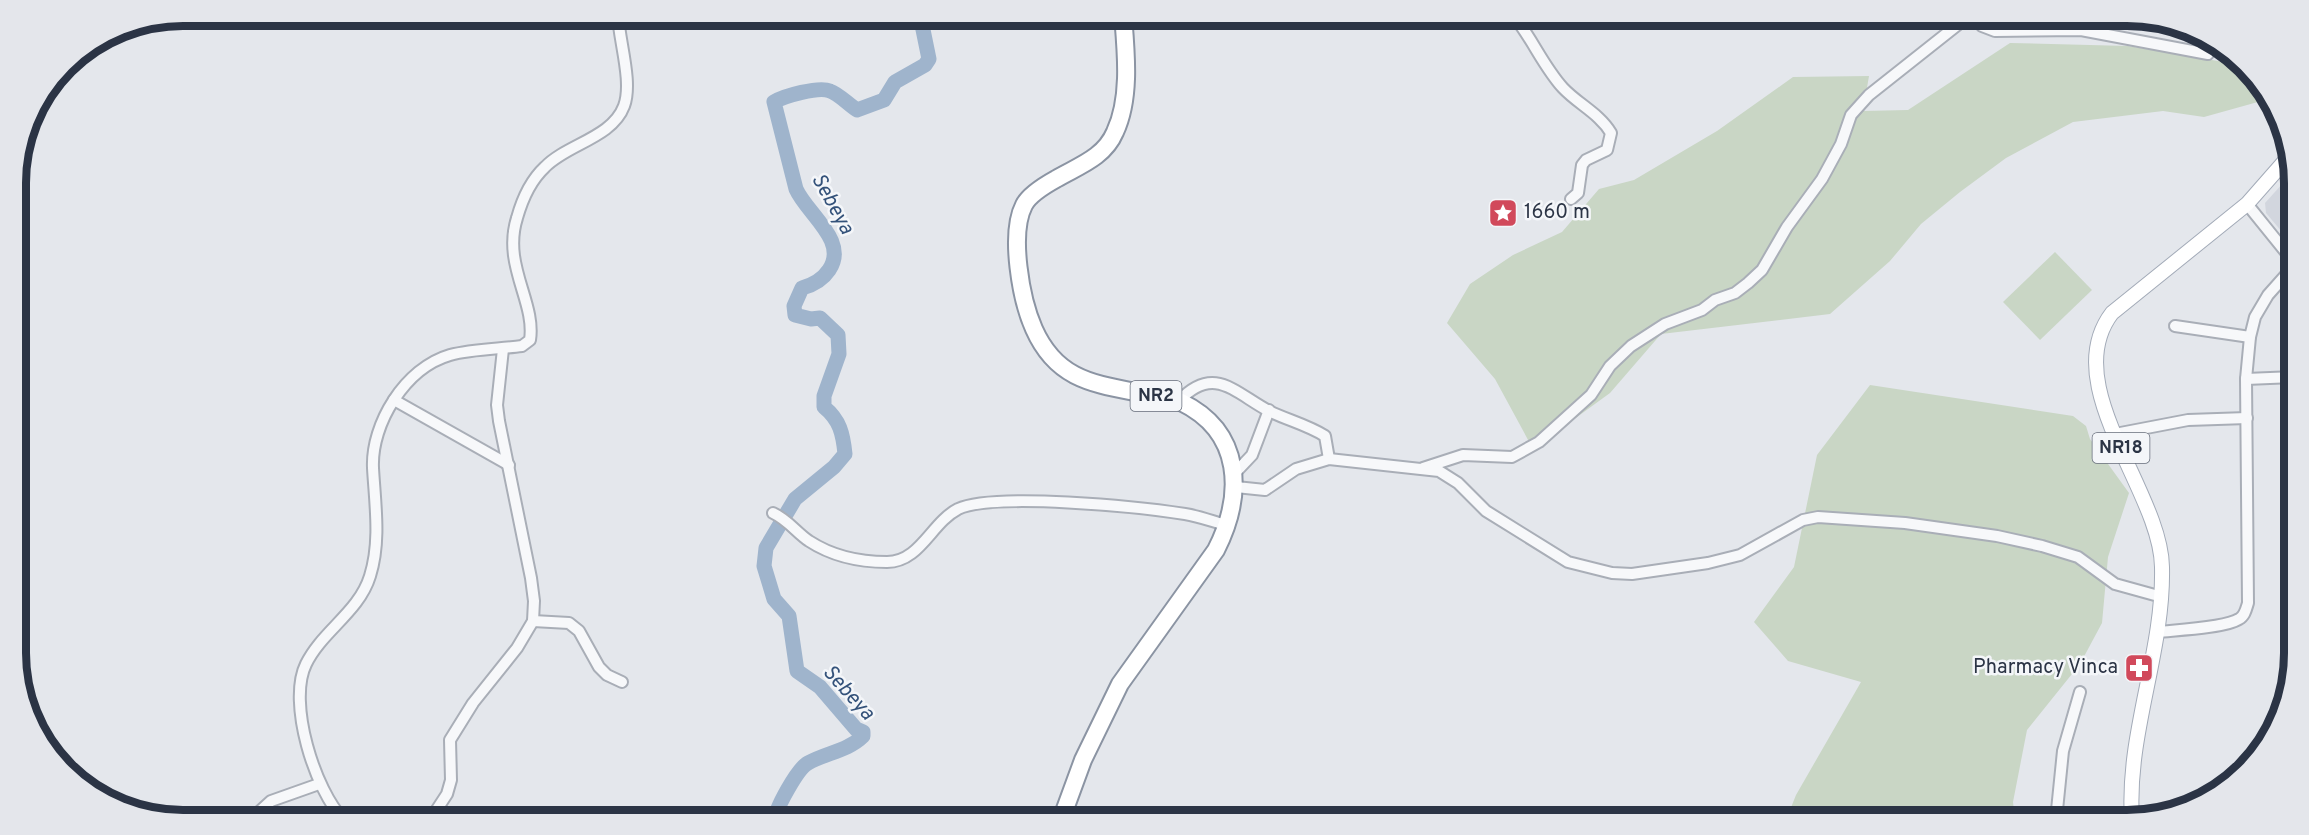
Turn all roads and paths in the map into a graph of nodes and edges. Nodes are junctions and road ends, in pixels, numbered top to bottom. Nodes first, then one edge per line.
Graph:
1 (619, 26) edge
2 (1123, 26) edge
3 (1522, 26) edge
4 (1957, 26) edge
5 (1982, 26) edge
6 (2083, 26) edge
7 (2081, 30) junction
8 (2208, 54) dead end
9 (2282, 164) edge
10 (1571, 199) dead end
11 (2247, 204) junction
12 (2284, 250) edge
13 (2284, 277) edge
14 (2175, 326) dead end
15 (2250, 337) junction
16 (502, 349) junction
17 (2284, 377) edge
18 (2247, 379) junction
19 (394, 400) junction
20 (1179, 401) junction
21 (1269, 410) junction
22 (2247, 418) junction
23 (2115, 434) junction
24 (1329, 459) junction
25 (509, 465) junction
26 (1423, 468) junction
27 (1235, 480) junction
28 (780, 517) dead end
29 (1229, 526) junction
30 (2162, 597) junction
31 (533, 621) junction
32 (2158, 632) junction
33 (622, 682) dead end
34 (2080, 692) dead end
35 (319, 784) junction
36 (2057, 809) edge
37 (2131, 809) edge
38 (261, 810) edge
39 (337, 810) edge
40 (437, 810) edge
41 (1065, 810) edge

1 - 16 street
2 - 20 highway, NR2
3 - 10 street
4 - 26 street
5 - 7 street
6 - 7 street
7 - 8 street
9 - 11 main road, NR18
11 - 12 street
11 - 23 main road, NR18
13 - 15 street
14 - 15 street
15 - 18 street
16 - 19 street
16 - 25 street
17 - 18 street
18 - 22 street
19 - 25 street
19 - 35 street
20 - 21 street
20 - 27 highway, NR2
21 - 24 street
21 - 27 street
22 - 23 street
22 - 32 street
23 - 30 main road, NR18
24 - 26 street
24 - 27 street
25 - 31 street
26 - 30 street
27 - 29 highway, NR2
28 - 29 street
29 - 41 highway, NR2
30 - 32 main road, NR18
31 - 33 street
31 - 40 street
32 - 37 main road, NR18
34 - 36 street
35 - 38 street
35 - 39 street

